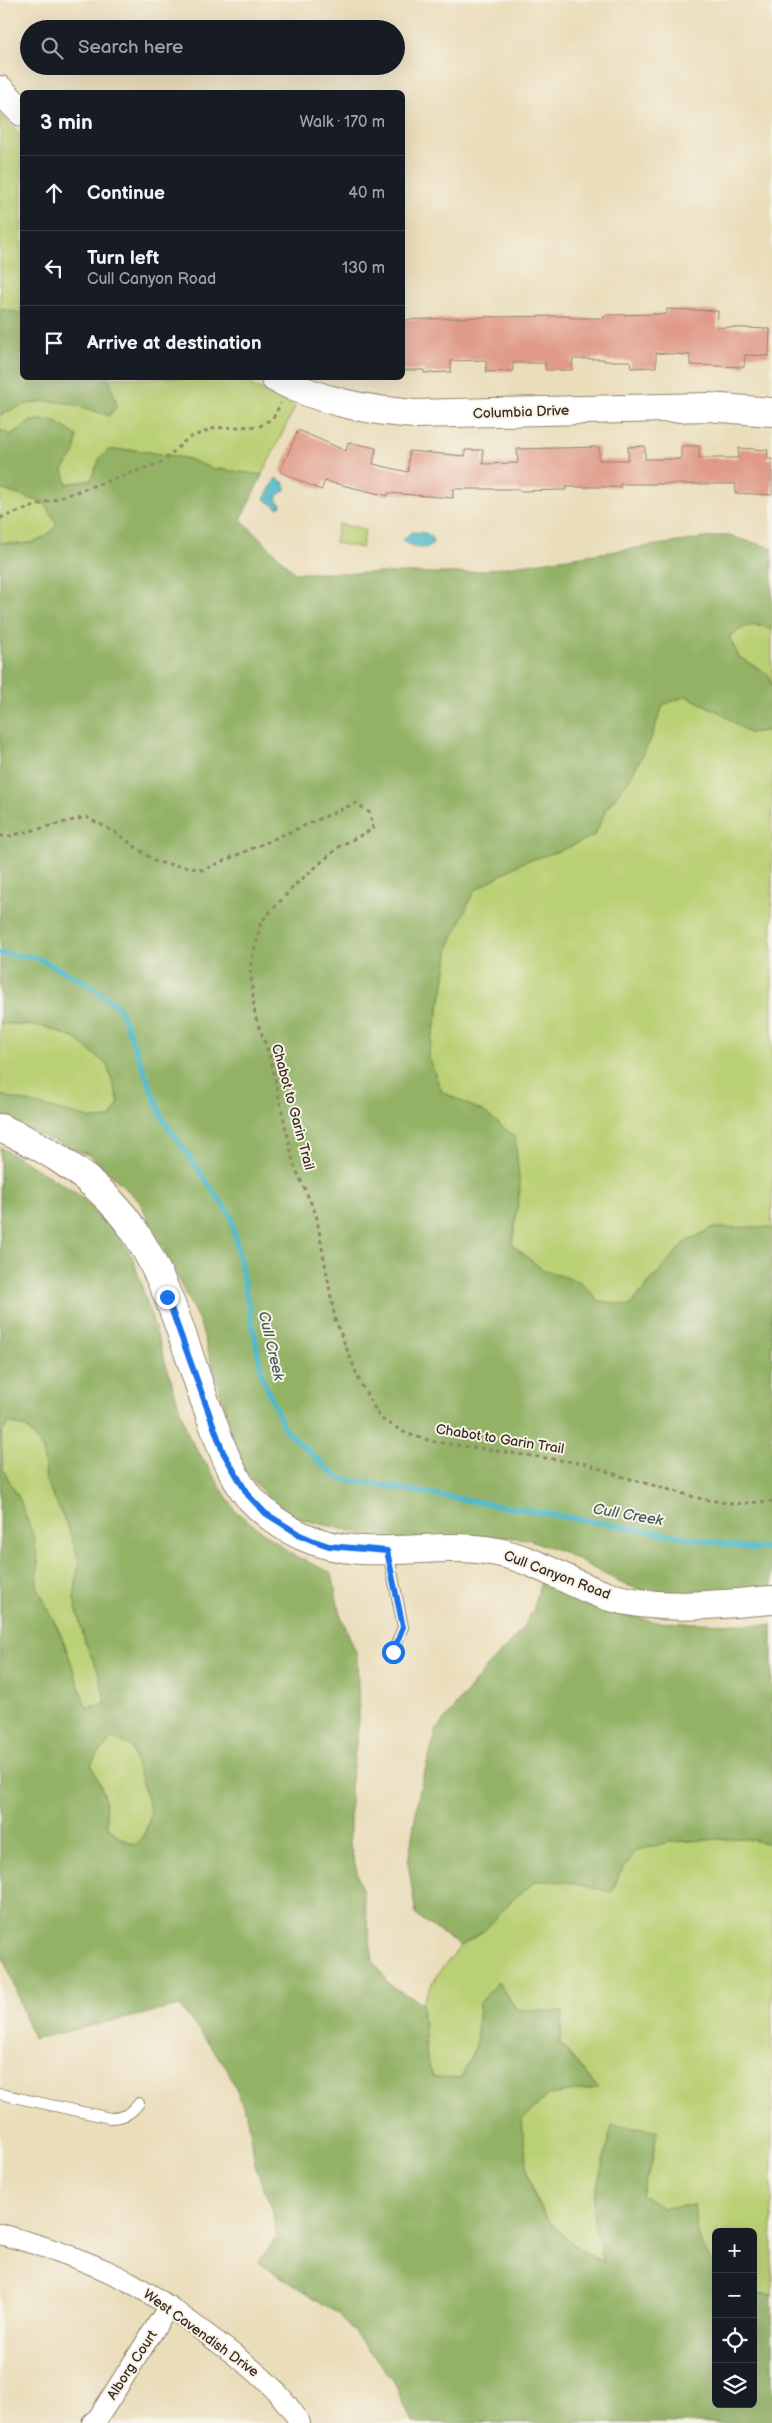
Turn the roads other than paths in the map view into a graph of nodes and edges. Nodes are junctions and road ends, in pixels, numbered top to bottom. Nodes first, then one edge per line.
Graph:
1 (0, 90) edge
2 (20, 110) edge
3 (282, 381) edge
4 (772, 412) edge
5 (0, 1128) edge
6 (387, 1551) junction
7 (772, 1600) edge
8 (393, 1652) dead end
9 (0, 2094) edge
10 (139, 2103) dead end
11 (0, 2234) edge
12 (170, 2306) junction
13 (92, 2423) edge
14 (300, 2423) edge

1 - 2 street
3 - 4 street, Columbia Drive
5 - 6 street, Cull Canyon Road
6 - 7 street, Cull Canyon Road
6 - 8 lane
9 - 10 lane
11 - 12 street, West Cavendish Drive
12 - 13 street, Alborg Court
12 - 14 street, West Cavendish Drive

